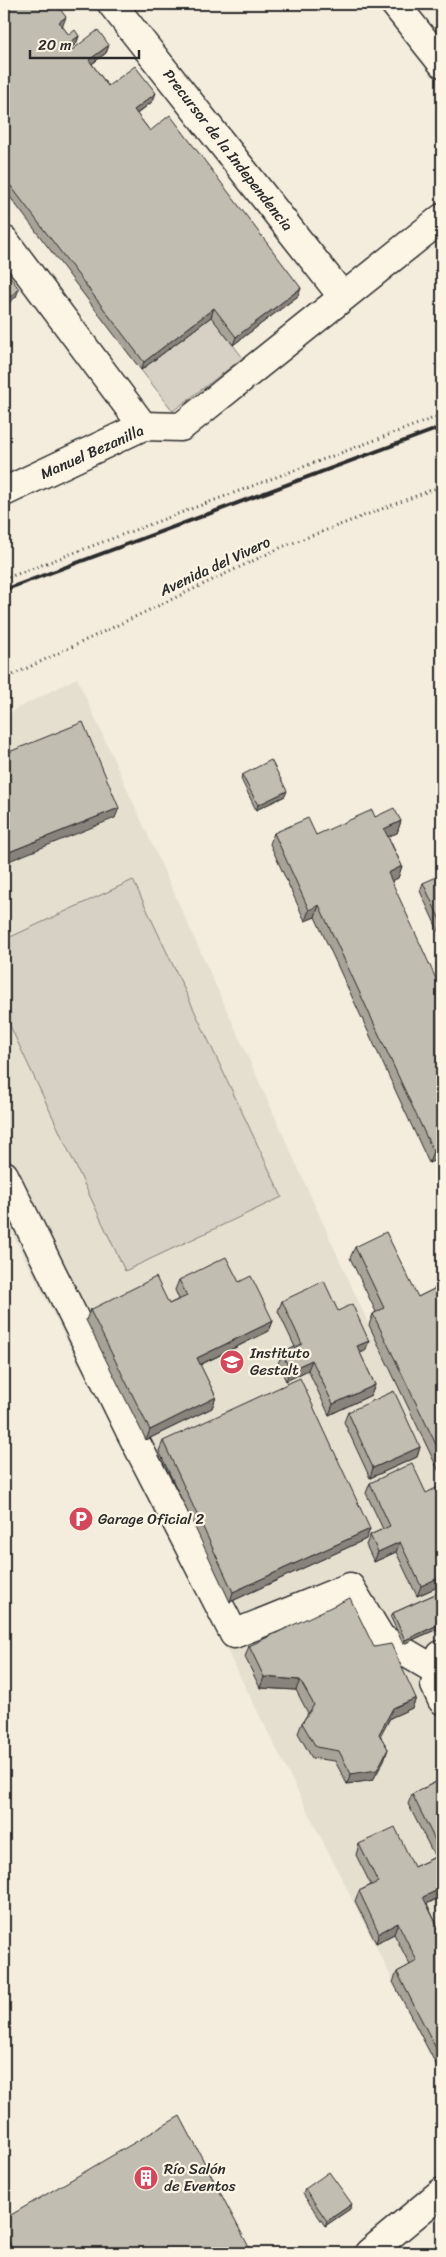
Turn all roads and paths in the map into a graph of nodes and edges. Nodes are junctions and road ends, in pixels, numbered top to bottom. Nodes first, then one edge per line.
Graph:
1 (112, 4) edge
2 (395, 4) edge
3 (442, 63) edge
4 (442, 218) edge
5 (4, 240) edge
6 (343, 297) junction
7 (442, 415) edge
8 (144, 426) junction
9 (442, 486) edge
10 (4, 492) edge
11 (4, 579) edge
12 (4, 679) edge
13 (4, 1175) edge
14 (440, 1663) edge
15 (442, 1700) edge
16 (442, 2192) edge
17 (369, 2253) edge

1 - 6 street, Precursor de la Independencia
2 - 3 street
4 - 6 street
5 - 8 street
6 - 8 street, Manuel Bezanilla
7 - 11 path
8 - 10 street, Manuel Bezanilla
9 - 12 path, Avenida del Vivero
13 - 14 street
14 - 15 street
16 - 17 street

